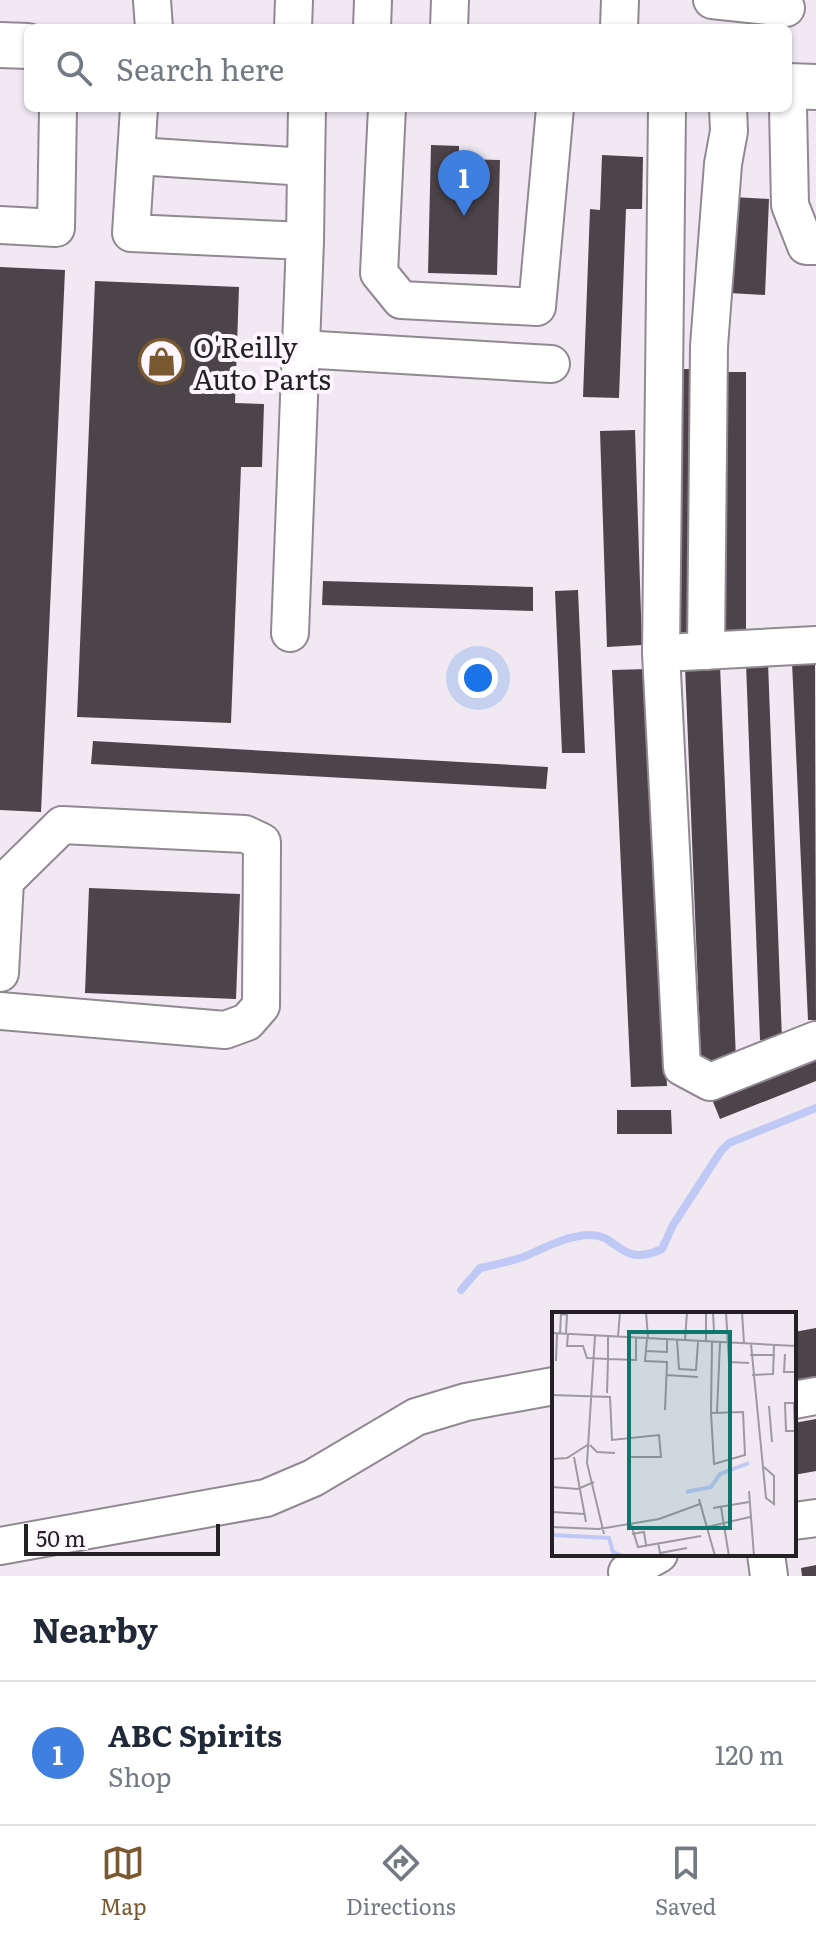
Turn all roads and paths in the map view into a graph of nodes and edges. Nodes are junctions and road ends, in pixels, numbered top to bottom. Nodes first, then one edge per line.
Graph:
1 (152, 0) edge
2 (294, 0) edge
3 (373, 0) edge
4 (450, 0) edge
5 (620, 0) edge
6 (712, 0) edge
7 (786, 12) edge
8 (154, 24) edge
9 (293, 24) edge
10 (372, 24) edge
11 (449, 24) edge
12 (619, 24) edge
13 (0, 45) edge
14 (24, 46) edge
15 (792, 86) edge
16 (816, 87) edge
17 (58, 112) edge
18 (139, 112) edge
19 (307, 112) edge
20 (387, 112) edge
21 (555, 112) edge
22 (667, 112) edge
23 (728, 112) edge
24 (788, 112) edge
25 (137, 156) junction
26 (306, 167) junction
27 (0, 225) edge
28 (305, 241) junction
29 (816, 246) edge
30 (301, 349) junction
31 (551, 364) dead end
32 (290, 633) dead end
33 (816, 645) edge
34 (706, 651) junction
35 (661, 653) junction
36 (2, 881) edge
37 (0, 973) edge
38 (0, 1011) edge
39 (816, 1040) edge
40 (552, 1386) edge
41 (816, 1396) edge
42 (796, 1400) edge
43 (816, 1518) edge
44 (796, 1521) edge
45 (11, 1555) edge
46 (653, 1556) edge
47 (766, 1556) edge
48 (623, 1567) edge
49 (769, 1576) edge

1 - 8 street
2 - 9 street
3 - 10 street
4 - 11 street
5 - 12 street
6 - 7 street
13 - 14 main road
15 - 16 main road
17 - 27 street
18 - 25 street
19 - 26 street
20 - 21 street
22 - 35 street
23 - 34 street
24 - 29 street
25 - 26 street
25 - 28 street
26 - 28 street
28 - 30 street
30 - 31 street
30 - 32 street
33 - 34 street
34 - 35 street
35 - 39 street
36 - 37 street
36 - 38 street
40 - 45 street
41 - 42 street
43 - 44 street
46 - 48 street
47 - 49 street

